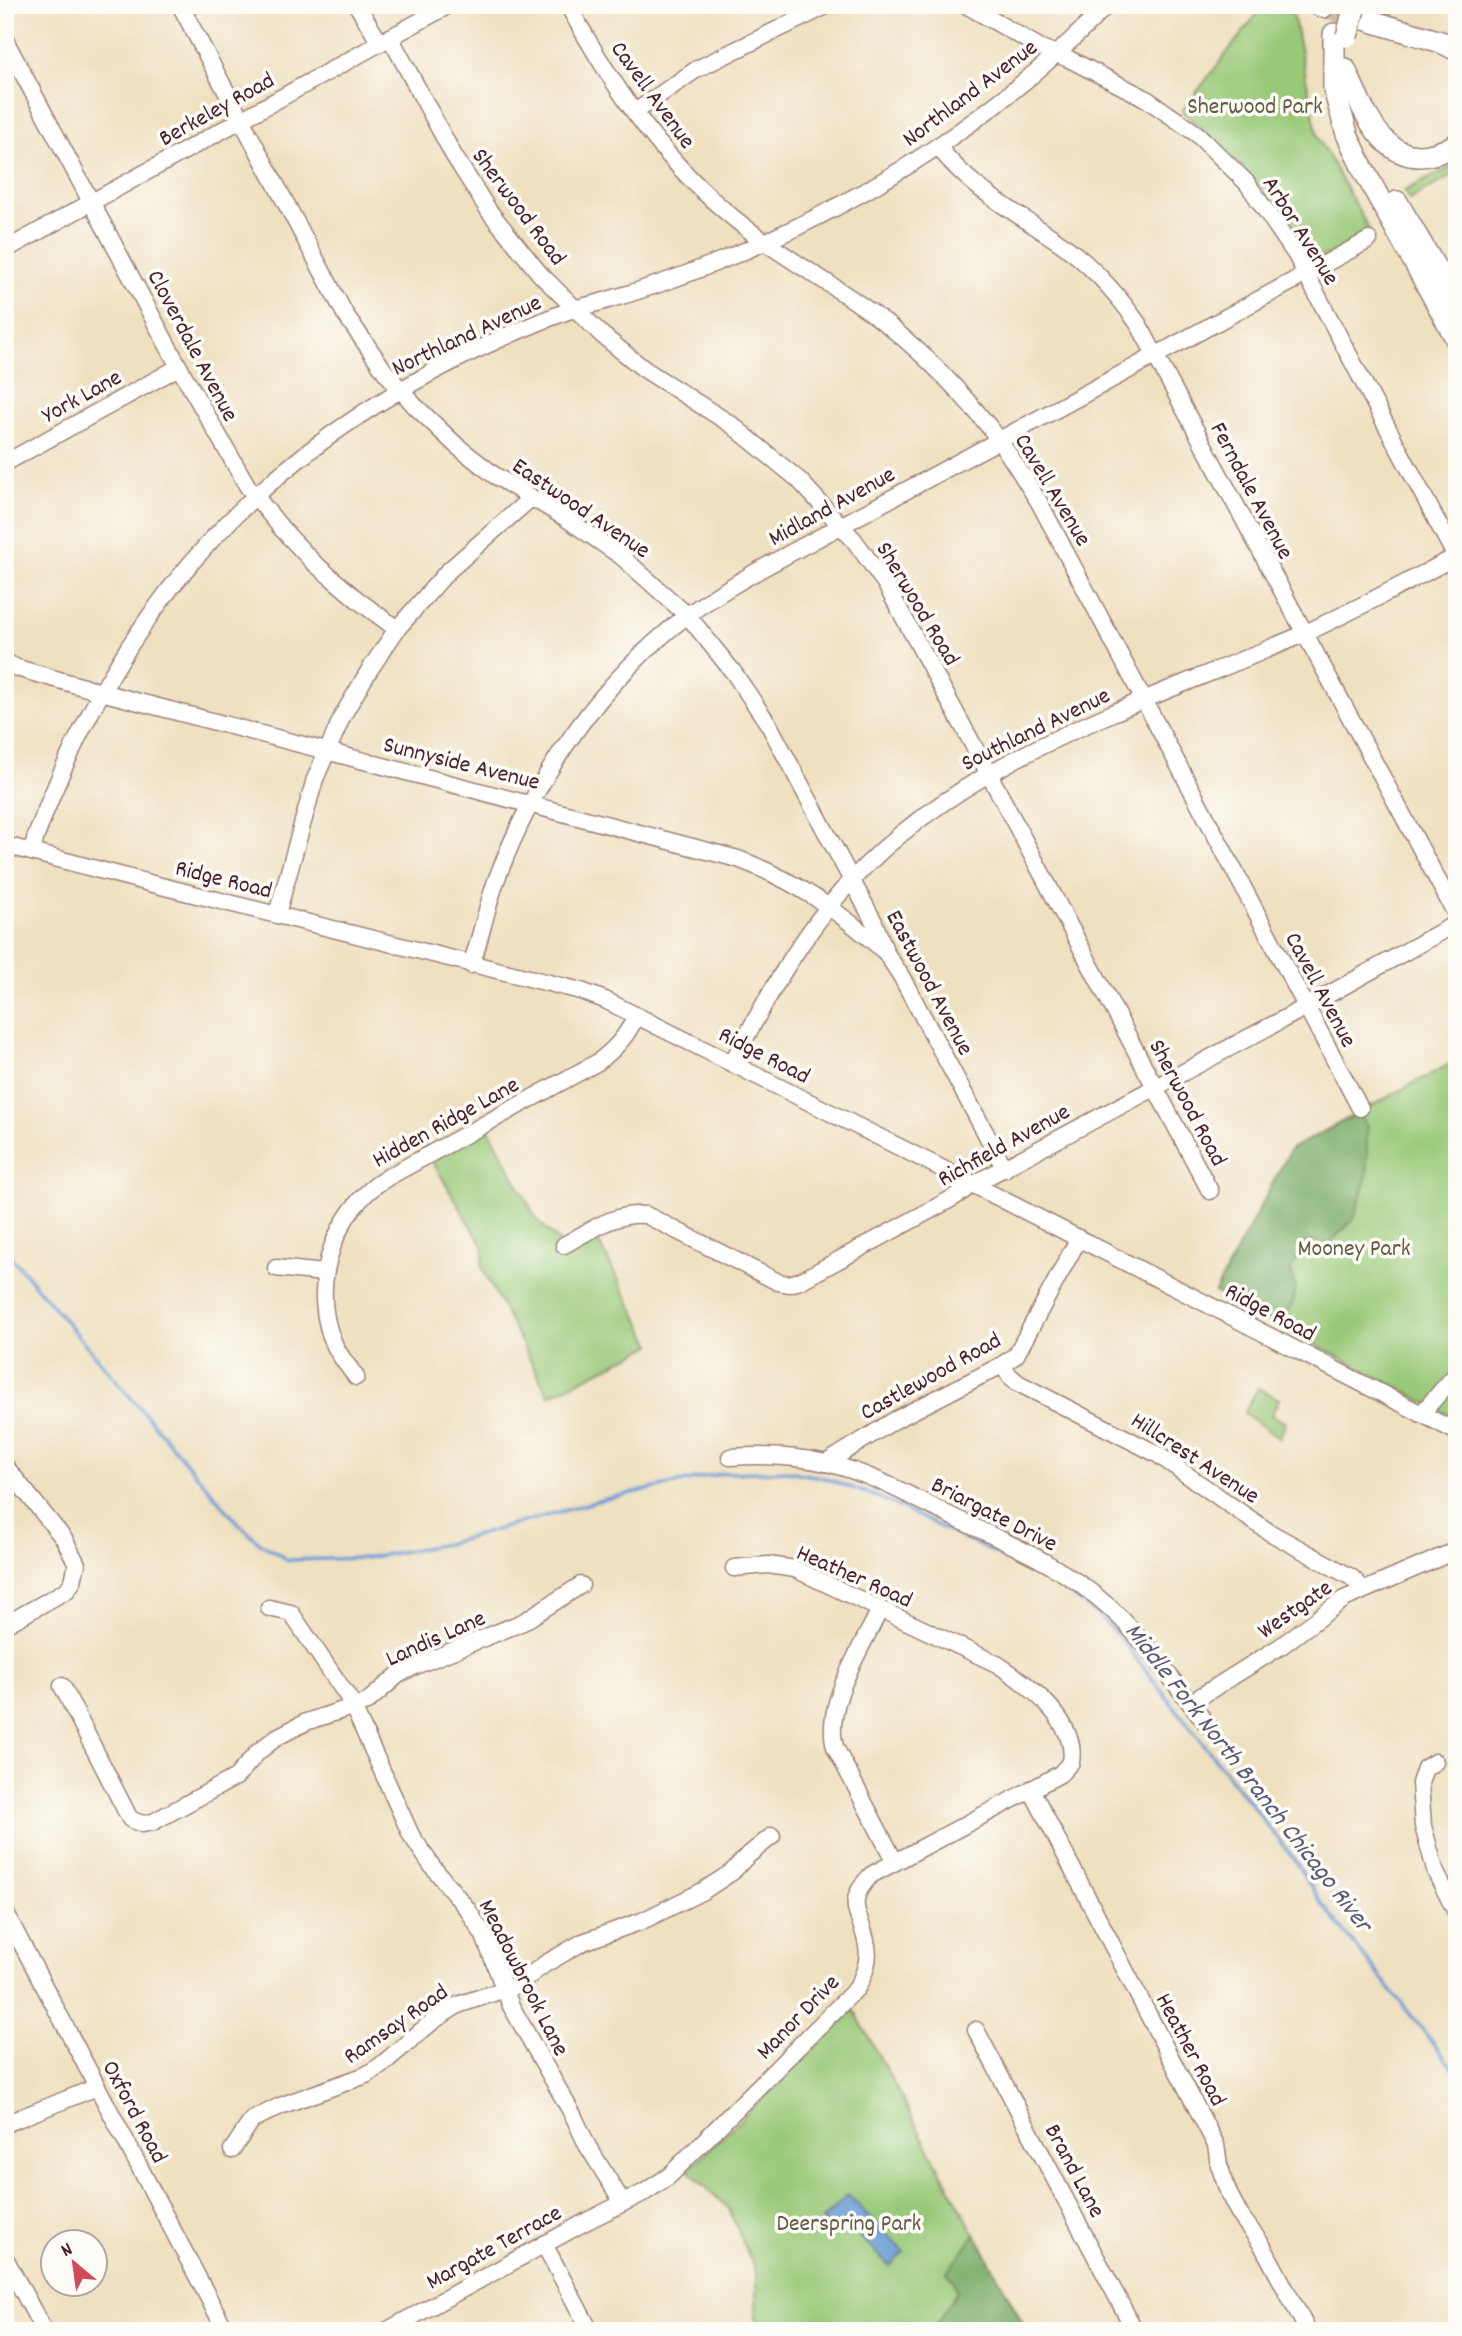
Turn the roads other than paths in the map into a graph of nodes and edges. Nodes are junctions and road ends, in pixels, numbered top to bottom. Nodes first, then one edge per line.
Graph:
1 (180, 5) edge
2 (358, 5) edge
3 (449, 5) edge
4 (568, 5) edge
5 (828, 5) edge
6 (966, 5) edge
7 (1107, 5) edge
8 (1328, 6) edge
9 (1359, 12) edge
10 (1340, 35) junction
11 (5, 40) edge
12 (385, 40) junction
13 (1457, 50) edge
14 (1056, 55) junction
15 (1345, 69) junction
16 (635, 112) junction
17 (242, 119) junction
18 (1457, 144) edge
19 (938, 146) junction
20 (92, 202) junction
21 (1368, 240) dead end
22 (764, 243) junction
23 (5, 250) edge
24 (1306, 274) junction
25 (1457, 305) edge
26 (573, 309) junction
27 (1457, 340) edge
28 (1155, 356) junction
29 (179, 367) junction
30 (400, 389) junction
31 (998, 439) junction
32 (5, 463) edge
33 (255, 495) junction
34 (531, 498) junction
35 (841, 525) junction
36 (1456, 557) edge
37 (688, 616) junction
38 (397, 629) junction
39 (1304, 634) junction
40 (5, 663) edge
41 (101, 692) junction
42 (1143, 701) junction
43 (327, 749) junction
44 (989, 774) junction
45 (529, 803) junction
46 (5, 845) edge
47 (33, 852) junction
48 (851, 880) junction
49 (829, 906) junction
50 (277, 914) junction
51 (1457, 916) edge
52 (1457, 923) edge
53 (886, 953) junction
54 (471, 965) junction
55 (1306, 1007) junction
56 (636, 1016) junction
57 (732, 1063) junction
58 (1154, 1087) junction
59 (1360, 1108) dead end
60 (1005, 1169) junction
61 (972, 1185) junction
62 (1210, 1191) dead end
63 (1079, 1238) junction
64 (564, 1245) dead end
65 (276, 1268) dead end
66 (324, 1273) junction
67 (1002, 1366) junction
68 (1457, 1373) edge
69 (356, 1377) dead end
70 (1421, 1414) junction
71 (1457, 1432) edge
72 (730, 1457) dead end
73 (825, 1463) junction
74 (5, 1466) edge
75 (1457, 1549) edge
76 (734, 1568) dead end
77 (581, 1585) dead end
78 (1364, 1590) junction
79 (269, 1608) dead end
80 (880, 1609) junction
81 (5, 1625) edge
82 (62, 1686) dead end
83 (1190, 1703) junction
84 (354, 1708) junction
85 (1208, 1725) dead end
86 (1073, 1753) joint
87 (1435, 1762) dead end
88 (1031, 1789) junction
89 (772, 1836) dead end
90 (895, 1862) junction
91 (5, 1912) edge
92 (1457, 1914) edge
93 (504, 1989) junction
94 (976, 2030) dead end
95 (97, 2087) junction
96 (5, 2124) edge
97 (232, 2150) dead end
98 (623, 2203) junction
99 (544, 2245) junction
100 (5, 2258) edge
101 (406, 2326) edge
102 (44, 2331) edge
103 (226, 2331) edge
104 (386, 2331) edge
105 (590, 2331) edge
106 (1135, 2331) edge
107 (1308, 2331) edge

1 - 17 street, Eastwood Avenue
2 - 12 street, Sherwood Road
3 - 12 street, Berkeley Road
4 - 16 street, Cavell Avenue
5 - 16 street
6 - 14 street, Arbor Avenue
7 - 14 street, Northland Avenue
8 - 10 main road
9 - 10 main road, bridge
9 - 13 main road
10 - 15 main road
10 - 27 main road
11 - 20 street, Cloverdale Avenue
12 - 17 street, Berkeley Road
12 - 26 street, Sherwood Road
14 - 19 street, Northland Avenue
14 - 24 street, Arbor Avenue
15 - 18 main road
15 - 25 main road
16 - 22 street, Cavell Avenue
17 - 20 street, Berkeley Road
17 - 30 street, Eastwood Avenue
19 - 22 street, Northland Avenue
19 - 28 street, Ferndale Avenue
20 - 23 street, Berkeley Road
20 - 29 street, Cloverdale Avenue
21 - 24 street, Midland Avenue
22 - 26 street, Northland Avenue
22 - 31 street, Cavell Avenue
24 - 28 street, Midland Avenue
24 - 36 street, Arbor Avenue
26 - 30 street, Northland Avenue
26 - 35 street, Sherwood Road
28 - 31 street, Midland Avenue
28 - 39 street, Ferndale Avenue
29 - 32 street, York Lane
29 - 33 street, Cloverdale Avenue
30 - 33 street, Northland Avenue
30 - 34 street, Eastwood Avenue
31 - 35 street, Midland Avenue
31 - 42 street, Cavell Avenue
33 - 38 street, Cloverdale Avenue
33 - 41 street, Northland Avenue
34 - 37 street, Eastwood Avenue
34 - 38 street
35 - 37 street, Midland Avenue
35 - 44 street, Sherwood Road
36 - 39 street, Southland Avenue
37 - 45 street, Midland Avenue
37 - 48 street, Eastwood Avenue
38 - 43 street
39 - 42 street, Southland Avenue
39 - 51 street, Ferndale Avenue
40 - 41 street, Sunnyside Avenue
41 - 43 street, Sunnyside Avenue
41 - 47 street, Northland Avenue
42 - 44 street, Southland Avenue
42 - 55 street, Cavell Avenue
43 - 45 street, Sunnyside Avenue
43 - 50 street
44 - 48 street, Southland Avenue
44 - 58 street, Sherwood Road
45 - 49 street, Sunnyside Avenue
45 - 54 street, Midland Avenue
46 - 47 street, Ridge Road
47 - 50 street, Ridge Road
48 - 49 street, Southland Avenue
48 - 53 street, Eastwood Avenue
49 - 53 street, Sunnyside Avenue
49 - 57 street, Southland Avenue
50 - 54 street, Ridge Road
52 - 55 street, Richfield Avenue
53 - 60 street, Eastwood Avenue
54 - 56 street, Ridge Road
55 - 58 street, Richfield Avenue
55 - 59 street, Cavell Avenue
56 - 57 street, Ridge Road
56 - 66 street, Hidden Ridge Lane
57 - 61 street, Ridge Road
58 - 60 street, Richfield Avenue
58 - 62 street, Sherwood Road
60 - 61 street, Richfield Avenue
61 - 63 street, Ridge Road
61 - 64 street, Richfield Avenue
63 - 67 street, Castlewood Road
63 - 70 street, Ridge Road
65 - 66 street
66 - 69 street, Hidden Ridge Lane
67 - 73 street, Castlewood Road
67 - 78 street, Hillcrest Avenue
68 - 70 street
70 - 71 street, Ridge Road
72 - 73 street, Briargate Drive
73 - 83 street, Briargate Drive
74 - 81 street
75 - 78 street, Westgate
76 - 80 street, Heather Road
77 - 84 street, Landis Lane
78 - 83 street, Westgate
79 - 84 street, Meadowbrook Lane
80 - 86 street, Heather Road
80 - 90 street
82 - 84 street, Landis Lane
83 - 85 street
84 - 93 street, Meadowbrook Lane
86 - 88 street, Manor Drive
87 - 92 street
88 - 90 street, Manor Drive
88 - 107 street, Heather Road
89 - 93 street, Ramsay Road
90 - 98 street, Manor Drive
91 - 95 street, Oxford Road
93 - 97 street, Ramsay Road
93 - 98 street, Meadowbrook Lane
94 - 106 street, Brand Lane
95 - 96 street
95 - 103 street, Oxford Road
98 - 99 street, Margate Terrace
99 - 101 street, Margate Terrace
99 - 105 street
100 - 102 street
101 - 104 street, Margate Terrace

